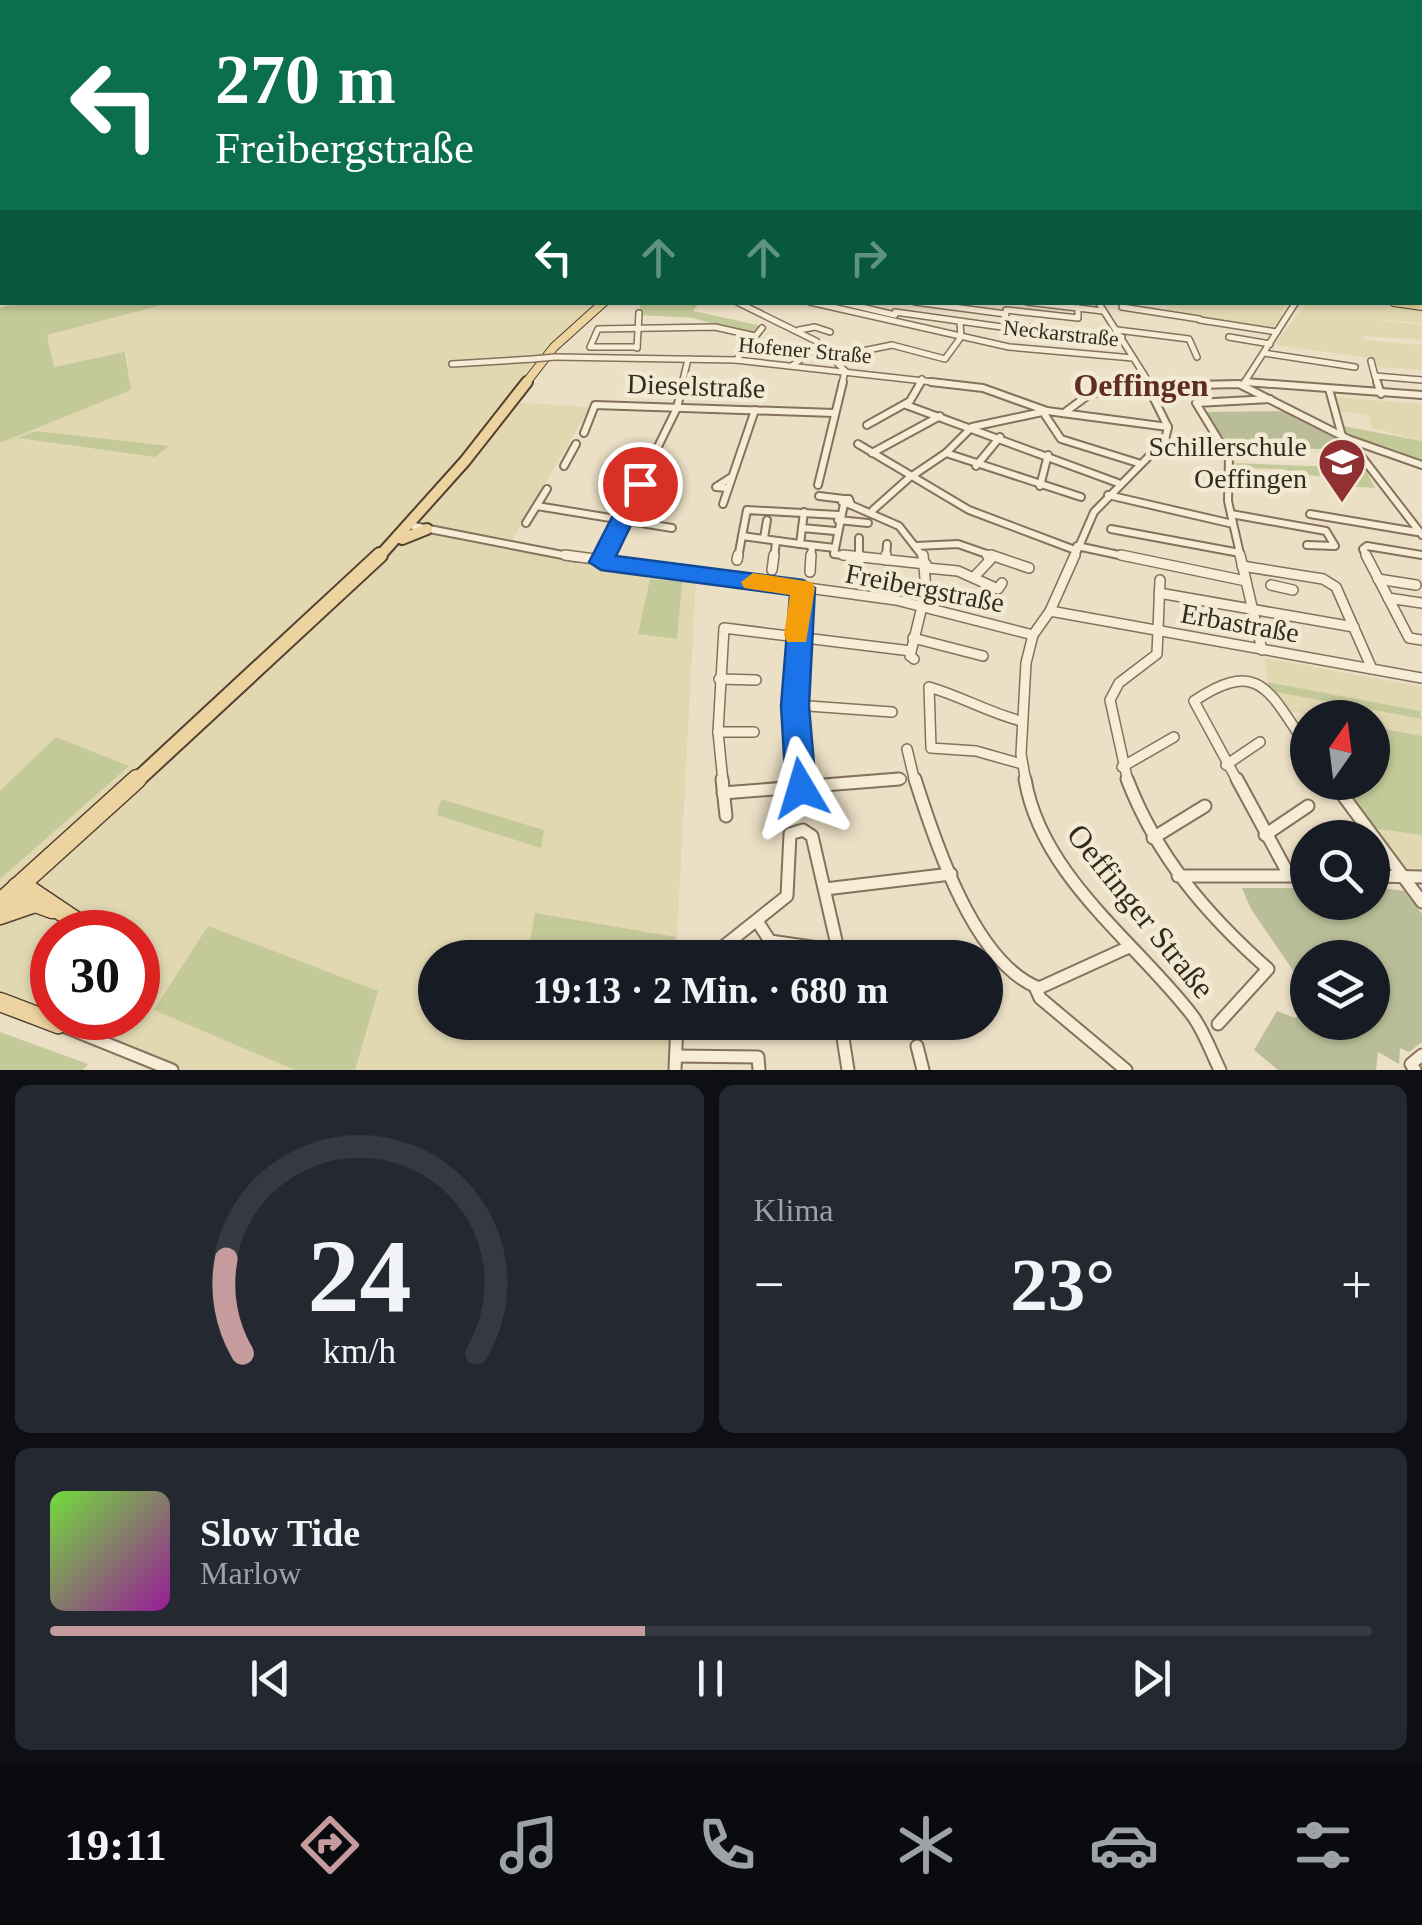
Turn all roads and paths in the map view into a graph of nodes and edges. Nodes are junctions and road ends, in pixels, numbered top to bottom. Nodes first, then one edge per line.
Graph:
1 (601, 305) edge
2 (745, 305) edge
3 (820, 305) edge
4 (855, 305) edge
5 (895, 305) edge
6 (954, 305) edge
7 (1052, 305) edge
8 (1100, 305) edge
9 (1122, 305) edge
10 (1294, 305) edge
11 (1078, 308) junction
12 (1006, 309) edge
13 (1103, 311) junction
14 (639, 312) dead end
15 (895, 313) junction
16 (960, 322) junction
17 (895, 324) junction
18 (1008, 326) junction
19 (638, 328) junction
20 (762, 328) dead end
21 (799, 330) junction
22 (830, 332) dead end
23 (1118, 332) junction
24 (1277, 332) junction
25 (755, 336) junction
26 (961, 337) junction
27 (1230, 337) dead end
28 (1270, 344) junction
29 (636, 347) junction
30 (1010, 347) junction
31 (813, 350) dead end
32 (1264, 353) junction
33 (838, 356) junction
34 (1197, 357) dead end
35 (636, 358) junction
36 (1133, 358) junction
37 (688, 359) junction
38 (736, 360) junction
39 (1370, 361) dead end
40 (452, 364) dead end
41 (793, 365) junction
42 (1354, 366) dead end
43 (845, 370) junction
44 (1375, 376) junction
45 (922, 380) junction
46 (1422, 380) edge
47 (1246, 385) junction
48 (1150, 388) junction
49 (1328, 390) junction
50 (1381, 394) junction
51 (1422, 396) edge
52 (1270, 399) junction
53 (906, 404) junction
54 (677, 408) junction
55 (755, 410) junction
56 (834, 413) junction
57 (1046, 413) junction
58 (1064, 413) junction
59 (940, 416) junction
60 (867, 425) dead end
61 (972, 427) junction
62 (1168, 427) junction
63 (584, 433) dead end
64 (1000, 437) junction
65 (1345, 438) junction
66 (576, 444) dead end
67 (858, 444) dead end
68 (872, 453) junction
69 (946, 453) junction
70 (1048, 455) junction
71 (1138, 463) junction
72 (1422, 465) edge
73 (564, 466) dead end
74 (976, 466) junction
75 (911, 477) junction
76 (1118, 483) junction
77 (818, 485) dead end
78 (1040, 486) junction
79 (548, 489) dead end
80 (1108, 495) junction
81 (819, 496) dead end
82 (1081, 496) dead end
83 (846, 503) junction
84 (722, 504) dead end
85 (537, 506) junction
86 (873, 510) junction
87 (804, 512) junction
88 (1310, 514) dead end
89 (839, 517) junction
90 (1232, 519) junction
91 (622, 520) junction
92 (767, 520) dead end
93 (411, 523) junction
94 (868, 523) dead end
95 (526, 524) dead end
96 (672, 528) dead end
97 (802, 528) junction
98 (427, 529) junction
99 (1110, 529) dead end
100 (836, 531) junction
101 (451, 533) junction
102 (1419, 534) edge
103 (742, 536) junction
104 (764, 538) junction
105 (859, 538) dead end
106 (776, 542) junction
107 (800, 544) junction
108 (886, 544) dead end
109 (1307, 545) dead end
110 (812, 546) junction
111 (916, 546) junction
112 (835, 548) junction
113 (1076, 548) junction
114 (386, 550) junction
115 (1240, 553) junction
116 (987, 555) junction
117 (1422, 555) edge
118 (859, 557) junction
119 (737, 560) dead end
120 (886, 560) junction
121 (956, 560) dead end
122 (601, 562) junction
123 (926, 566) junction
124 (1242, 566) junction
125 (1029, 568) dead end
126 (772, 570) dead end
127 (958, 571) junction
128 (810, 572) dead end
129 (1160, 572) junction
130 (969, 576) junction
131 (1378, 579) junction
132 (858, 581) dead end
133 (1246, 581) junction
134 (1002, 583) dead end
135 (1271, 585) dead end
136 (1416, 585) dead end
137 (803, 588) junction
138 (1293, 590) dead end
139 (1159, 592) junction
140 (1388, 598) junction
141 (1422, 603) edge
142 (921, 605) junction
143 (1050, 611) junction
144 (1253, 611) junction
145 (1354, 628) junction
146 (1156, 631) junction
147 (1033, 635) junction
148 (796, 636) junction
149 (913, 638) junction
150 (1422, 640) edge
151 (1262, 650) junction
152 (983, 656) dead end
153 (1372, 669) junction
154 (1422, 678) edge
155 (719, 679) junction
156 (756, 680) dead end
157 (795, 706) junction
158 (892, 712) dead end
159 (1022, 721) junction
160 (1290, 724) edge
161 (718, 732) junction
162 (754, 732) dead end
163 (1174, 736) dead end
164 (1260, 742) dead end
165 (907, 749) dead end
166 (1022, 764) junction
167 (1226, 764) junction
168 (1122, 767) junction
169 (901, 780) dead end
170 (801, 788) junction
171 (723, 793) junction
172 (1346, 800) edge
173 (804, 805) dead end
174 (1205, 806) dead end
175 (1308, 806) dead end
176 (726, 816) dead end
177 (1265, 835) junction
178 (1153, 838) junction
179 (951, 874) junction
180 (1289, 875) joint
181 (1178, 876) junction
182 (1390, 877) edge
183 (1403, 877) junction
184 (1422, 877) edge
185 (17, 887) junction
186 (825, 889) junction
187 (1422, 902) edge
188 (0, 903) edge
189 (32, 904) junction
190 (56, 909) joint
191 (0, 915) edge
192 (756, 921) junction
193 (732, 940) edge
194 (769, 940) edge
195 (837, 940) edge
196 (1129, 947) junction
197 (1033, 988) junction
198 (0, 1002) edge
199 (30, 1011) edge
200 (1218, 1024) dead end
201 (99, 1040) edge
202 (843, 1040) edge
203 (917, 1046) dead end
204 (1422, 1056) edge
205 (675, 1063) edge
206 (172, 1070) edge
207 (759, 1070) edge
208 (848, 1070) edge
209 (923, 1070) edge
210 (1126, 1070) edge
211 (1220, 1070) edge
212 (1415, 1070) edge

1 - 93 main road
2 - 21 street
3 - 17 street, Neckarstraße
4 - 15 street
5 - 15 street
6 - 12 street
7 - 11 street
8 - 13 street
9 - 23 street
9 - 24 street
10 - 24 street
11 - 12 street
11 - 13 street
12 - 18 street
13 - 23 street
14 - 19 street
15 - 16 street
15 - 17 street
16 - 18 street
16 - 26 street
17 - 26 street, Neckarstraße
18 - 23 street
18 - 30 street
19 - 25 street
19 - 29 street
19 - 29 street
20 - 25 street
21 - 22 street
21 - 33 street
23 - 34 street
23 - 36 street
24 - 28 street
25 - 38 street
26 - 30 street, Neckarstraße
26 - 33 street
27 - 28 street
28 - 32 street
29 - 35 street
30 - 36 street, Neckarstraße
31 - 41 street
32 - 42 street
32 - 47 street
33 - 43 street
35 - 37 street, Hofener Straße
35 - 40 street, Hofener Straße, bridge
36 - 48 street
37 - 38 street, Hofener Straße
37 - 54 street
38 - 41 street, Hofener Straße
39 - 44 street
41 - 43 street, Hofener Straße
43 - 45 street, Hofener Straße
43 - 56 street
44 - 46 street
44 - 50 street
45 - 53 street
45 - 57 street, Hofener Straße
47 - 48 street
47 - 49 street
47 - 52 street
48 - 58 street
48 - 62 street
49 - 50 street
49 - 65 street
50 - 51 street
52 - 65 street
52 - 90 street
53 - 59 street
53 - 60 street
54 - 55 street, Dieselstraße
54 - 63 street, Dieselstraße
54 - 91 street
55 - 56 street, Dieselstraße
55 - 84 street
56 - 77 street
57 - 58 street
57 - 61 street
57 - 71 street
58 - 62 street
59 - 61 street
59 - 68 street
61 - 64 street
61 - 69 street
62 - 71 street, Oeffinger Straße
64 - 70 street
64 - 74 street
65 - 72 street
65 - 102 street
66 - 73 street
67 - 68 street
68 - 75 street
69 - 74 street
69 - 75 street
70 - 76 street
70 - 78 street
71 - 76 street, Oeffinger Straße
74 - 78 street
75 - 86 street
75 - 113 street
76 - 80 street, Oeffinger Straße
78 - 82 street
79 - 85 street
80 - 90 street
80 - 113 street, Oeffinger Straße
81 - 83 street
83 - 86 street
83 - 89 street
85 - 91 street
85 - 95 street
86 - 111 street
87 - 89 street
87 - 97 street
87 - 103 street
88 - 102 street
89 - 94 street
89 - 100 street
90 - 109 street
90 - 115 street
91 - 96 street
91 - 122 street
92 - 104 street
93 - 98 street, Freibergstraße
93 - 101 street, Freibergstraße
93 - 114 main road
97 - 100 street
97 - 107 street
98 - 101 street, Freibergstraße
98 - 114 main road
99 - 115 street
100 - 112 street
101 - 122 street, Freibergstraße
103 - 104 street
103 - 119 street
104 - 106 street
105 - 118 street
106 - 107 street
106 - 126 street
107 - 110 street
108 - 120 street
110 - 112 street
110 - 128 street
111 - 116 street
111 - 123 street
112 - 118 street
113 - 129 street
113 - 143 street, Oeffinger Straße
114 - 185 main road
115 - 124 street
116 - 125 street
116 - 130 street
117 - 131 street
118 - 120 street
118 - 132 street
120 - 123 street
121 - 127 street
122 - 137 street, Freibergstraße
123 - 127 street
123 - 142 street
124 - 133 street
124 - 145 street
127 - 130 street
129 - 133 street
129 - 139 street
130 - 134 street
131 - 136 street
131 - 140 street
133 - 144 street
135 - 138 street
137 - 142 street, Freibergstraße
137 - 148 street
139 - 144 street
139 - 146 street
140 - 141 street
140 - 150 street
142 - 147 street, Freibergstraße
142 - 149 street
143 - 146 street, Erbastraße
143 - 147 street, Oeffinger Straße
144 - 145 street
144 - 151 street
145 - 153 street
146 - 151 street, Erbastraße
146 - 168 street
147 - 159 street, Oeffinger Straße
148 - 149 street
148 - 155 street
148 - 157 street
149 - 152 street
151 - 153 street, Erbastraße
153 - 154 street, Erbastraße
155 - 156 street
155 - 161 street
157 - 158 street
157 - 170 street
159 - 166 street, Oeffinger Straße
159 - 166 street
160 - 167 street
161 - 162 street
161 - 171 street
163 - 168 street
164 - 167 street
165 - 179 street
166 - 196 street, Oeffinger Straße
167 - 177 street
168 - 178 street
169 - 170 street
170 - 171 street
170 - 173 street
171 - 176 street
172 - 183 street
174 - 178 street
175 - 177 street
177 - 180 street
178 - 181 street
179 - 186 street
179 - 197 street
180 - 181 street
181 - 200 street
182 - 183 street
183 - 184 street
183 - 187 street
185 - 188 main road
185 - 189 main road
185 - 190 main road
186 - 192 street
186 - 195 street
189 - 190 main road
189 - 191 main road
192 - 193 street
192 - 194 street
196 - 197 street
196 - 211 street, Oeffinger Straße
197 - 210 street
198 - 199 main road
201 - 206 street
202 - 208 street
203 - 209 street
204 - 212 street
205 - 207 street

